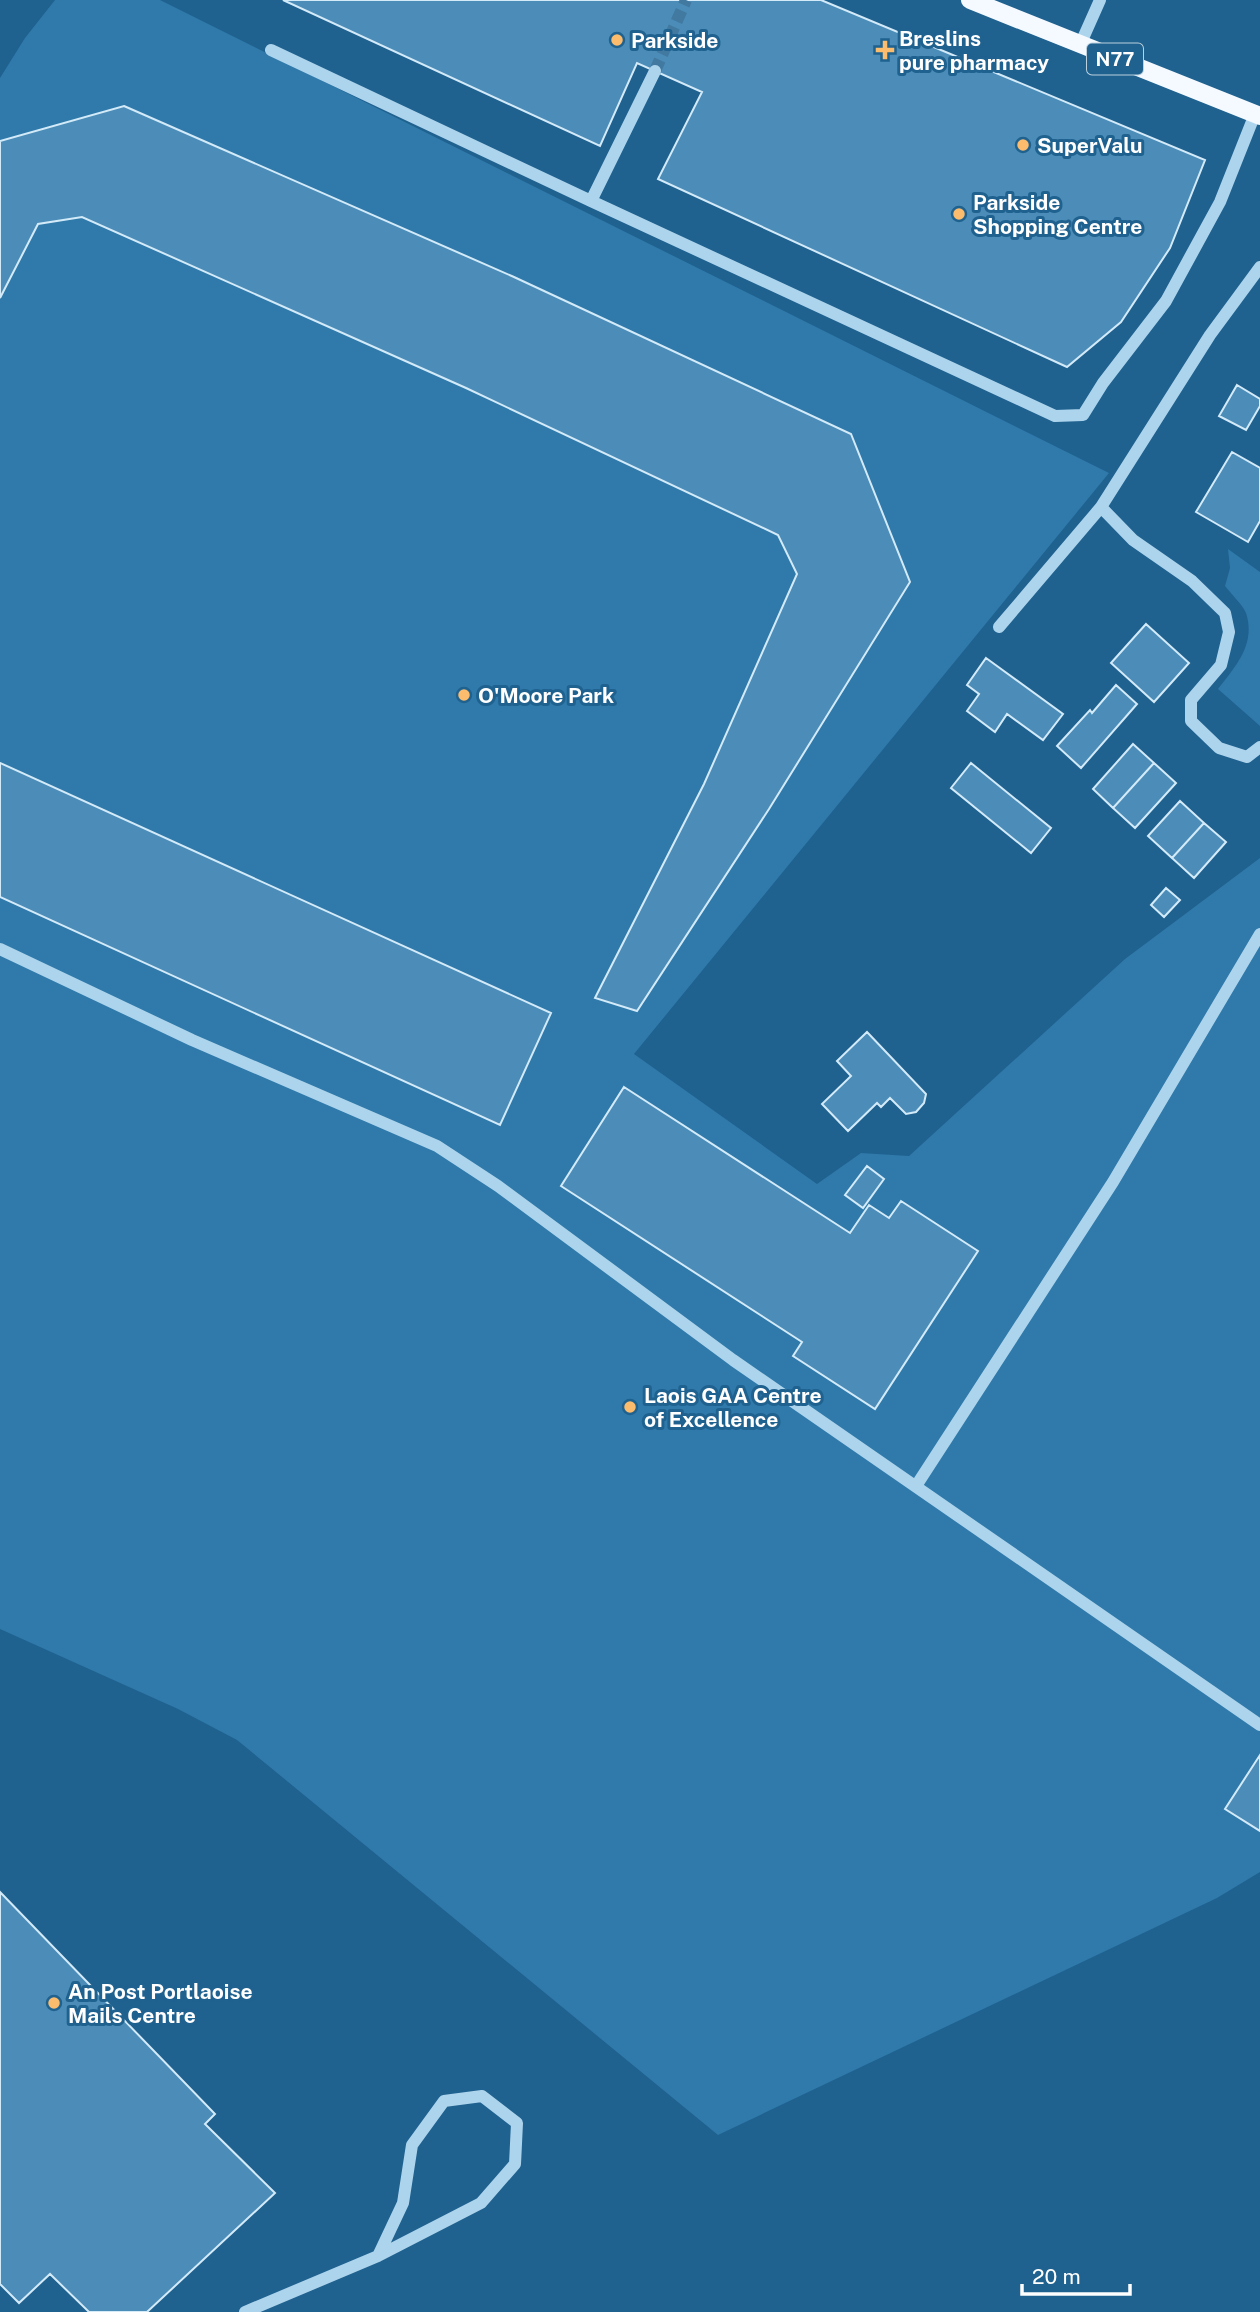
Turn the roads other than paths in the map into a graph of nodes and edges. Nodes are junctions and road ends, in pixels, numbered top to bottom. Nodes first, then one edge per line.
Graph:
1 (970, 0) edge
2 (1100, 0) edge
3 (1080, 45) junction
4 (271, 50) dead end
5 (654, 71) tunnel mouth
6 (1257, 115) edge
7 (590, 201) junction
8 (1260, 267) edge
9 (1101, 507) junction
10 (999, 627) dead end
11 (1260, 747) edge
12 (1260, 934) edge
13 (0, 949) edge
14 (916, 1486) junction
15 (1260, 1725) edge
16 (378, 2256) junction
17 (245, 2312) edge

1 - 3 main road, N77
2 - 3 street
3 - 6 main road, N77
4 - 7 street
5 - 7 street
6 - 7 street
8 - 9 street
9 - 10 street
9 - 11 street
12 - 14 street
13 - 14 street
14 - 15 street
16 - 16 street
16 - 17 street

